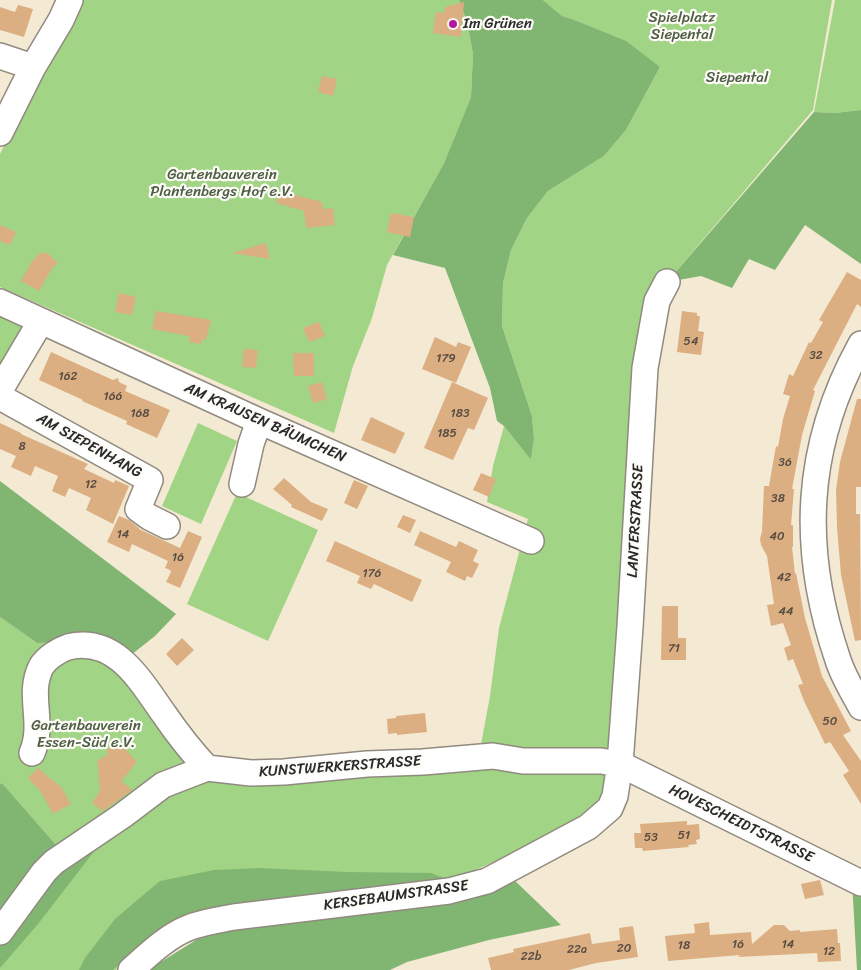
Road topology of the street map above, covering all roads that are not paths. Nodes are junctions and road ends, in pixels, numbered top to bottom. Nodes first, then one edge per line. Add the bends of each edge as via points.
1 (70, 0) edge
2 (0, 56) edge
3 (33, 67) junction
4 (0, 133) edge
5 (667, 282) dead end
6 (0, 302) edge
7 (41, 321) junction
8 (861, 344) edge
9 (0, 390) edge
10 (0, 397) edge
11 (260, 422) junction
12 (242, 484) dead end
13 (167, 526) dead end
14 (531, 541) dead end
15 (861, 708) edge
16 (32, 753) dead end
17 (620, 764) junction
18 (207, 768) junction
19 (861, 883) edge
20 (0, 932) edge
21 (131, 970) edge

1 - 3 street
2 - 3 street
3 - 4 street
5 - 17 street, LANTERSTRASSE via 657,301 645,368
6 - 7 street, AM KRAUSEN BÄUMCHEN
7 - 9 street
7 - 11 street, AM KRAUSEN BÄUMCHEN
8 - 15 street via 832,405 818,458 813,503 813,552 822,604 838,661
10 - 13 street, AM SIEPENHANG via 150,480 138,509
11 - 12 street via 251,444
11 - 14 street, AM KRAUSEN BÄUMCHEN
16 - 18 street via 37,743 35,701 42,665 62,649 89,645 104,649 130,668
17 - 18 street, KUNSTWERKERSTRASSE via 523,761 493,756 284,772 251,773
17 - 19 street, HOVESCHEIDTSTRASSE
17 - 21 street, KERSEBAUMSTRASSE via 615,796 610,808 600,818 487,880 449,891 203,923 170,938
18 - 20 street, KUNSTWERKERSTRASSE via 163,785 54,862

